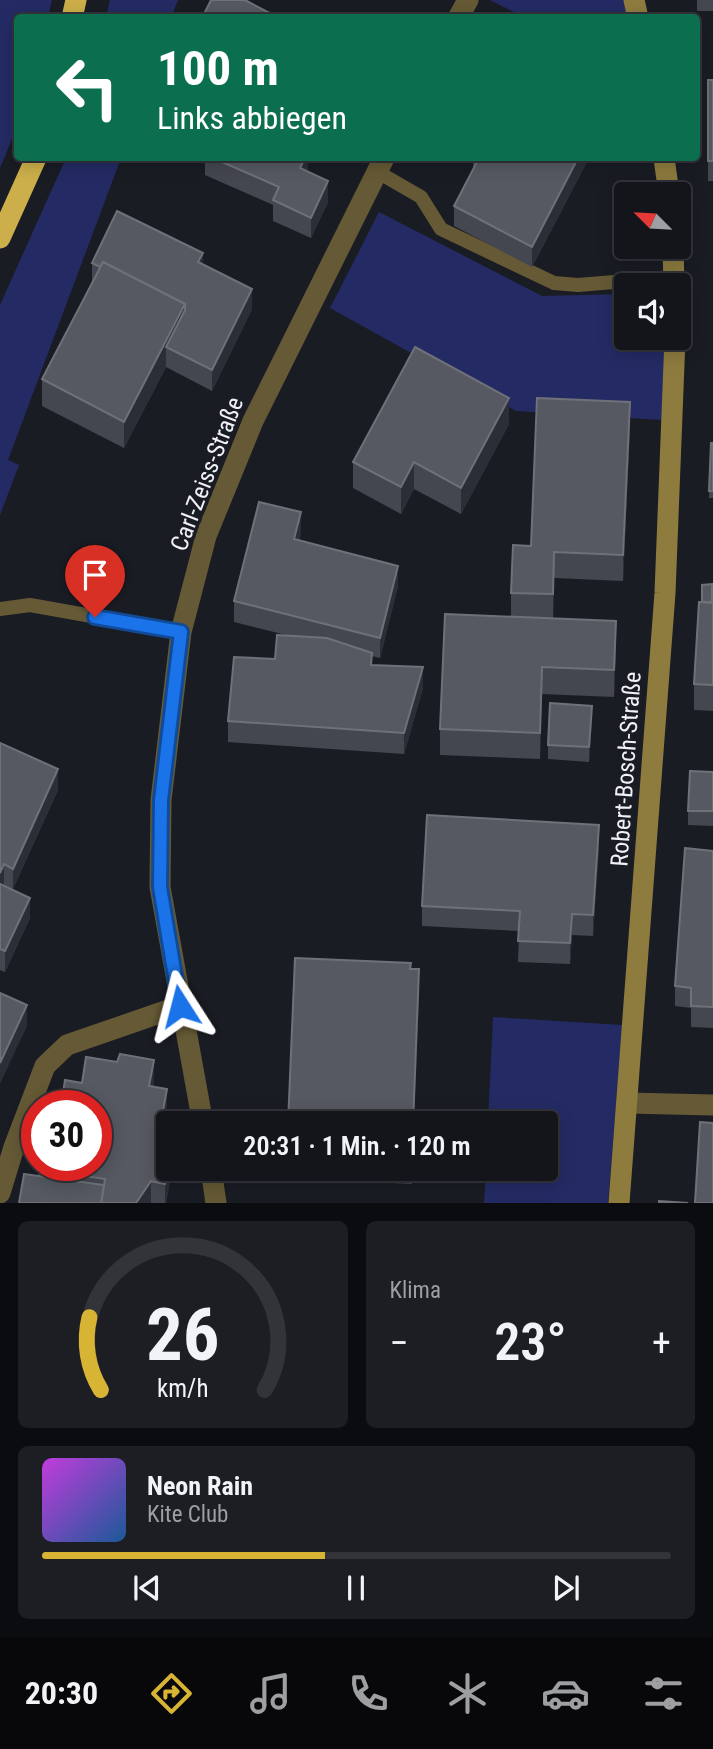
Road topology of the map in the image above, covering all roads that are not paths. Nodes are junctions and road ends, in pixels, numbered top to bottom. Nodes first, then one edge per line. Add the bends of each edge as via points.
1 (35, 161) edge
2 (664, 161) edge
3 (380, 164) edge
4 (667, 182) edge
5 (0, 238) edge
6 (614, 284) edge
7 (675, 350) edge
8 (0, 609) edge
9 (181, 632) junction
10 (180, 1006) junction
11 (627, 1103) junction
12 (713, 1105) edge
13 (201, 1111) edge
14 (7, 1145) edge
15 (213, 1181) edge
16 (0, 1193) edge
17 (216, 1203) edge
18 (619, 1203) edge

1 - 5 highway
2 - 4 street
3 - 6 lane via 421,197 441,229 554,283
3 - 9 street, Carl-Zeiss-Straße via 253,421 206,536
7 - 11 street, Robert-Bosch-Straße via 665,593
8 - 9 lane via 30,605
9 - 10 street, Carl-Zeiss-Straße via 161,800 160,887
10 - 13 street, Carl-Zeiss-Straße
10 - 14 street via 67,1045 45,1066
11 - 12 street
11 - 18 street, Robert-Bosch-Straße
14 - 16 street
15 - 17 street

